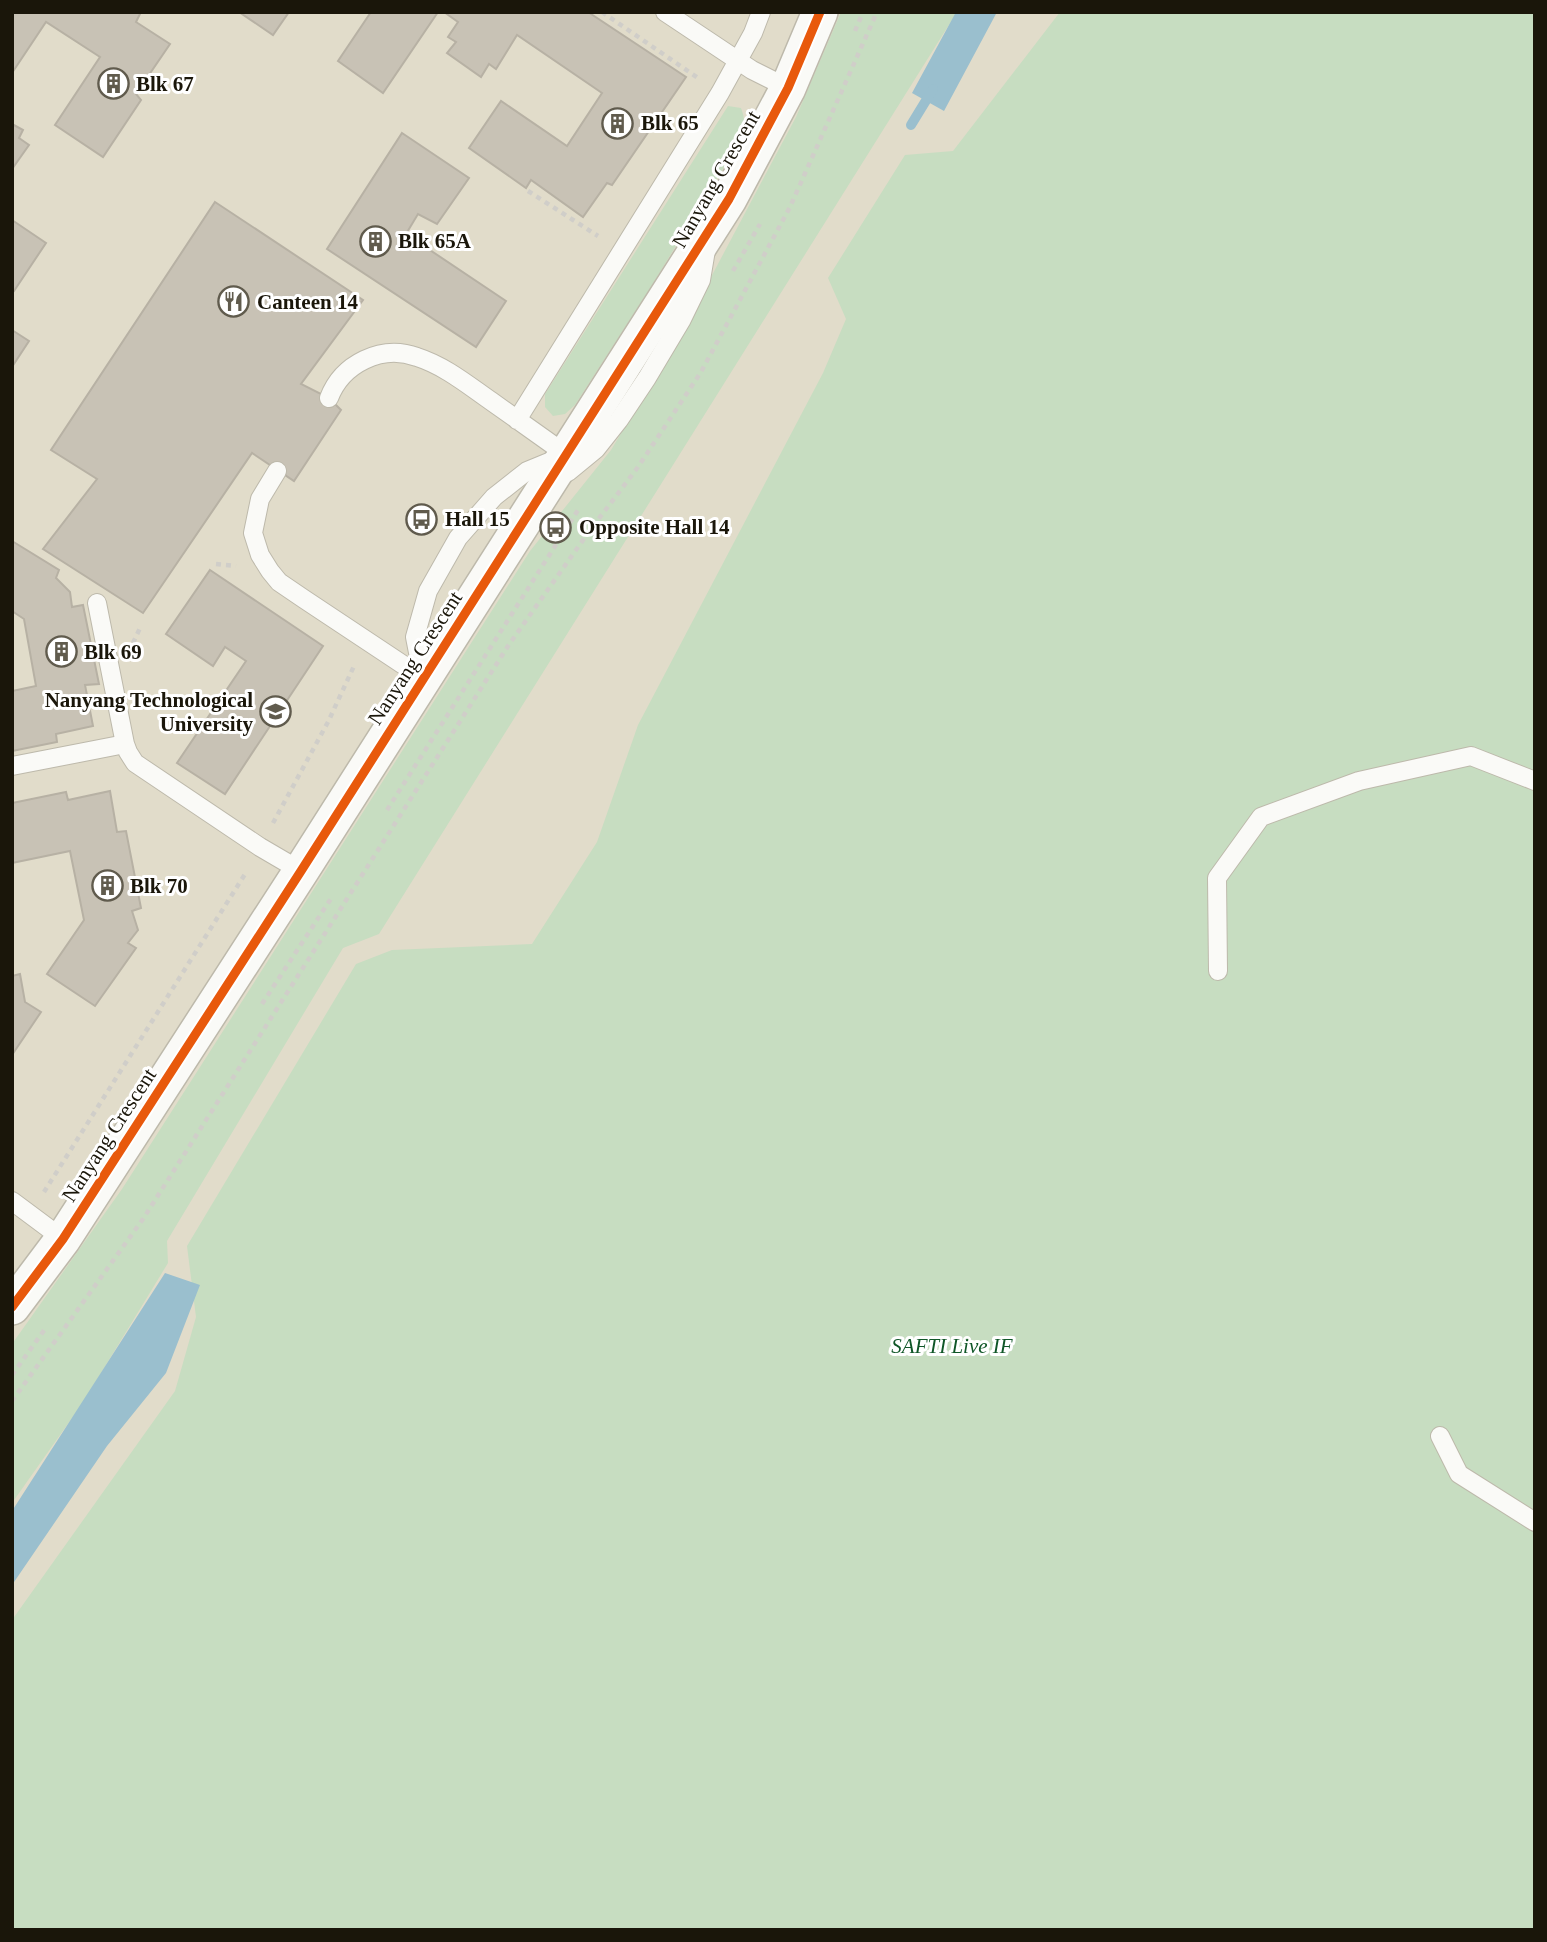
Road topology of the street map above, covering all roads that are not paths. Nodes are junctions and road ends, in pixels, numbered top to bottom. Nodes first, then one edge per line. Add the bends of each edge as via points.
1 (665, 12) edge
2 (761, 12) edge
3 (820, 12) edge
4 (737, 60) junction
5 (788, 88) junction
6 (709, 230) junction
7 (329, 398) dead end
8 (517, 420) junction
9 (567, 455) junction
10 (277, 471) dead end
11 (541, 494) junction
12 (97, 603) dead end
13 (423, 677) junction
14 (125, 744) junction
15 (12, 766) edge
16 (1535, 781) edge
17 (302, 871) junction
18 (1218, 971) dead end
19 (12, 1201) edge
20 (62, 1239) junction
21 (12, 1307) edge
22 (1440, 1436) dead end
23 (1535, 1522) edge

1 - 4 lane
2 - 4 lane
3 - 5 street, Nanyang Crescent
4 - 5 lane
4 - 8 lane
5 - 6 street, Nanyang Crescent
6 - 9 street, Nanyang Crescent
6 - 11 lane via 701,280 647,378 596,449
7 - 8 lane via 341,376 375,355 416,356 456,376
8 - 9 lane
9 - 11 street, Nanyang Crescent
9 - 13 lane via 527,471 494,497 458,538 428,591 415,637
10 - 13 lane via 260,499 253,533 260,555 279,582
11 - 13 street, Nanyang Crescent
12 - 14 lane
13 - 17 street, Nanyang Crescent
14 - 15 lane
14 - 17 lane via 135,763
16 - 18 lane via 1471,756 1359,780 1261,817 1217,878
17 - 20 street, Nanyang Crescent
19 - 20 lane
20 - 21 street, Nanyang Crescent
22 - 23 lane via 1459,1474

